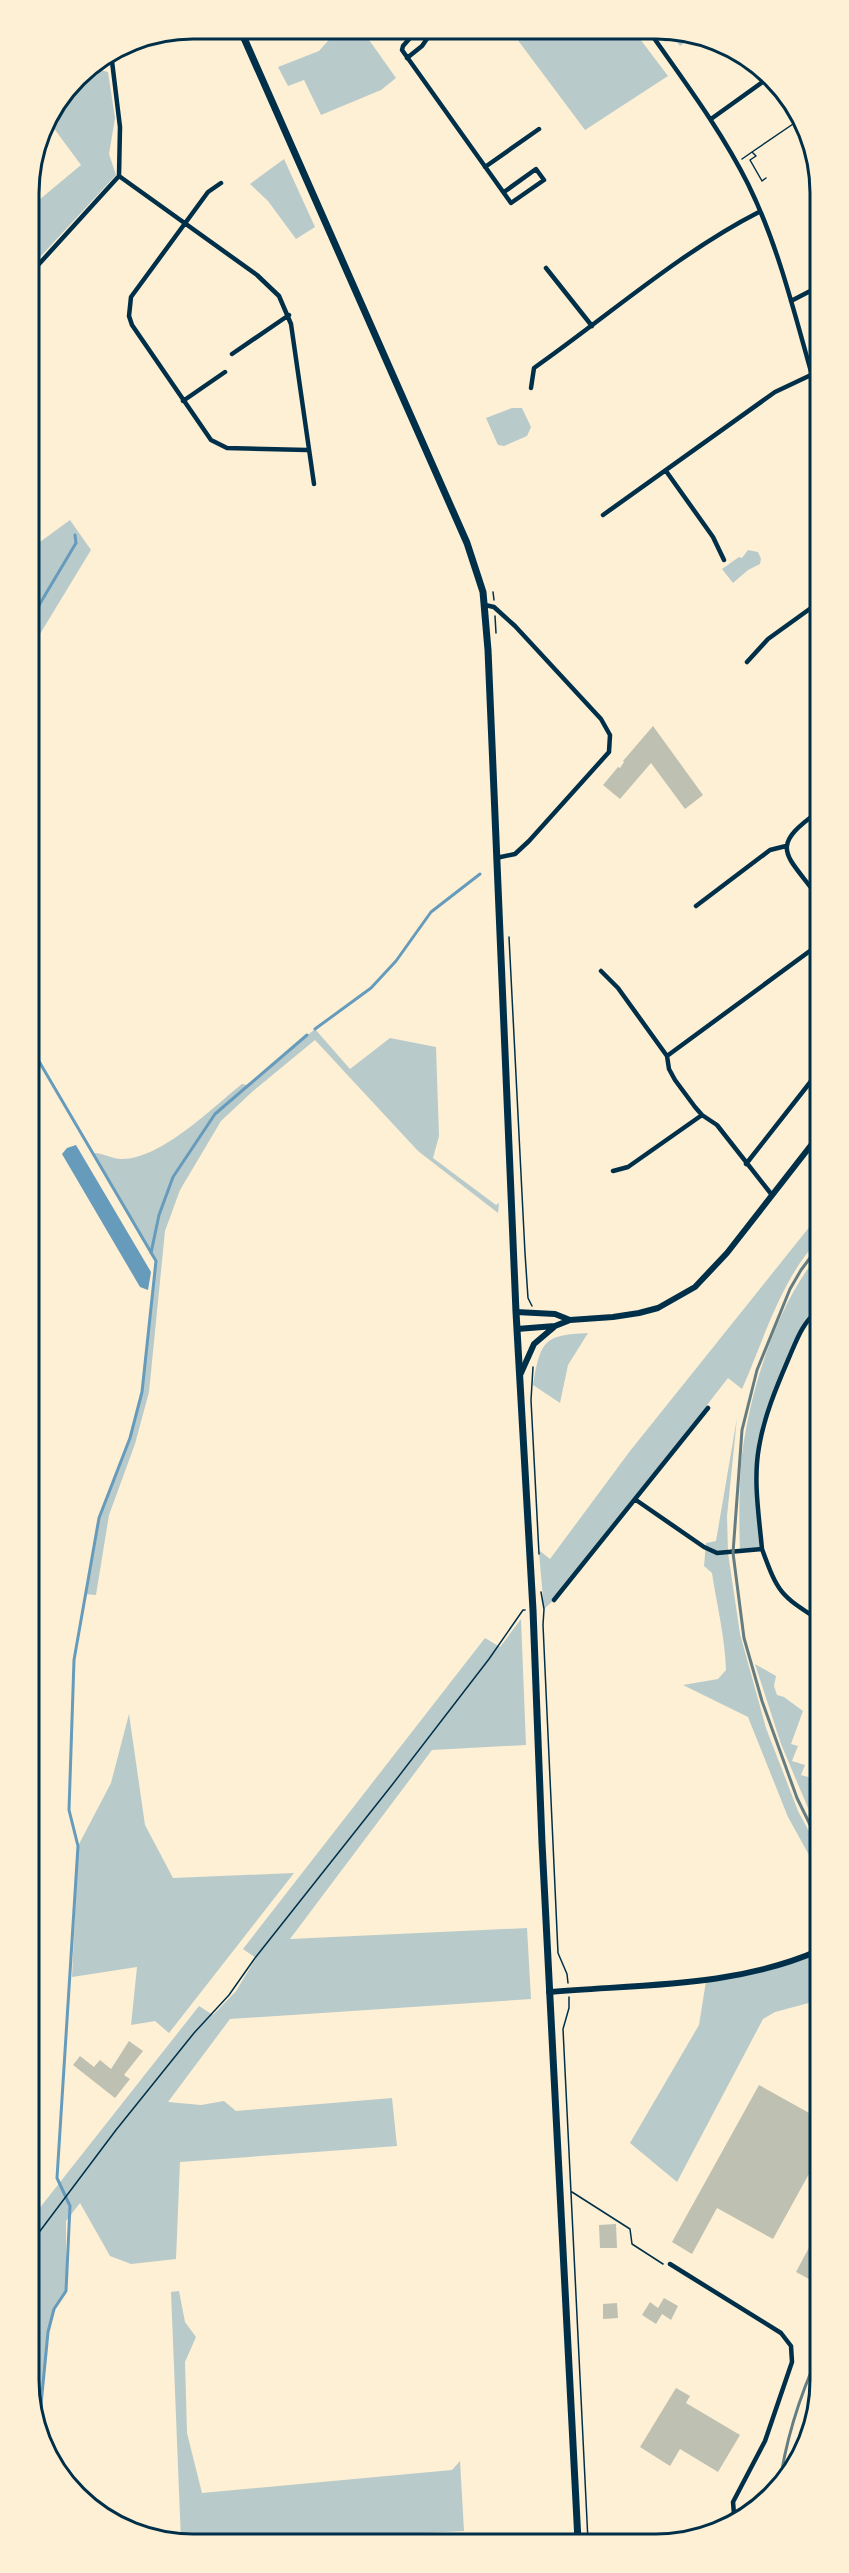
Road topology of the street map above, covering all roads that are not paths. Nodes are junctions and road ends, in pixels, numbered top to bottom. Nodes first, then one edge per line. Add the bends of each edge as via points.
1 (244, 39) edge
2 (410, 39) edge
3 (427, 39) edge
4 (654, 39) edge
5 (407, 58) junction
6 (112, 62) edge
7 (763, 82) edge
8 (711, 119) junction
9 (539, 129) dead end
10 (485, 167) junction
11 (119, 176) junction
12 (221, 183) dead end
13 (504, 192) junction
14 (759, 212) junction
15 (185, 225) junction
16 (39, 264) edge
17 (546, 268) dead end
18 (810, 291) edge
19 (791, 301) junction
20 (289, 315) junction
21 (592, 326) junction
22 (232, 354) dead end
23 (810, 371) edge
24 (225, 372) dead end
25 (810, 375) edge
26 (531, 388) dead end
27 (183, 400) junction
28 (307, 450) junction
29 (666, 471) junction
30 (314, 484) dead end
31 (603, 515) dead end
32 (724, 560) dead end
33 (485, 605) junction
34 (810, 609) edge
35 (747, 662) dead end
36 (810, 818) edge
37 (786, 846) junction
38 (496, 858) junction
39 (810, 886) edge
40 (696, 906) dead end
41 (810, 951) edge
42 (601, 971) dead end
43 (667, 1056) junction
44 (810, 1083) edge
45 (702, 1115) junction
46 (810, 1146) edge
47 (747, 1164) junction
48 (613, 1171) dead end
49 (772, 1195) junction
50 (516, 1312) junction
51 (810, 1316) edge
52 (570, 1320) junction
53 (555, 1326) junction
54 (517, 1329) junction
55 (520, 1375) junction
56 (708, 1408) dead end
57 (636, 1500) junction
58 (762, 1549) junction
59 (554, 1600) dead end
60 (810, 1614) edge
61 (810, 1954) edge
62 (549, 1992) junction
63 (670, 2264) road end
64 (734, 2512) edge
65 (578, 2534) edge

1 - 33 main road via 467,543
2 - 5 street via 402,48
3 - 5 street
4 - 8 street
5 - 10 street
6 - 11 street via 120,127
7 - 8 street
8 - 14 street
9 - 10 street
10 - 13 street
11 - 15 street
11 - 16 street
12 - 15 street via 208,192
13 - 13 street via 536,169 544,180 511,203
14 - 19 street
14 - 21 street via 718,236
15 - 20 street via 270,286
15 - 27 street via 131,297 129,306 132,325
17 - 21 street
18 - 19 street
19 - 23 street
20 - 22 street
20 - 28 street
21 - 26 street via 534,368
24 - 27 street
25 - 29 street via 775,392
27 - 28 street via 204,432 219,446
28 - 30 street
29 - 31 street
29 - 32 street via 713,537
33 - 38 main road
33 - 38 street via 494,607 515,626 601,719 610,735 609,752 529,841 515,854
34 - 35 street via 768,639
36 - 37 street via 794,830
37 - 39 street
37 - 40 street via 770,850
38 - 50 main road
41 - 43 street
42 - 43 street via 618,988
43 - 45 street via 675,1080
44 - 47 street
45 - 47 street via 717,1125
45 - 48 street via 628,1167
46 - 49 street
47 - 49 street
49 - 52 street via 710,1273 676,1299 639,1313
50 - 52 street via 555,1314
50 - 54 main road
51 - 58 street via 773,1395 759,1448 757,1497
52 - 53 street
53 - 54 street
53 - 55 street via 534,1344
54 - 55 main road
55 - 62 main road
56 - 57 street
57 - 58 street via 717,1553
57 - 59 street
58 - 60 street via 776,1586
61 - 62 street via 763,1970 706,1981
62 - 65 main road
63 - 64 street via 781,2333 791,2346 792,2362 765,2441 733,2502

